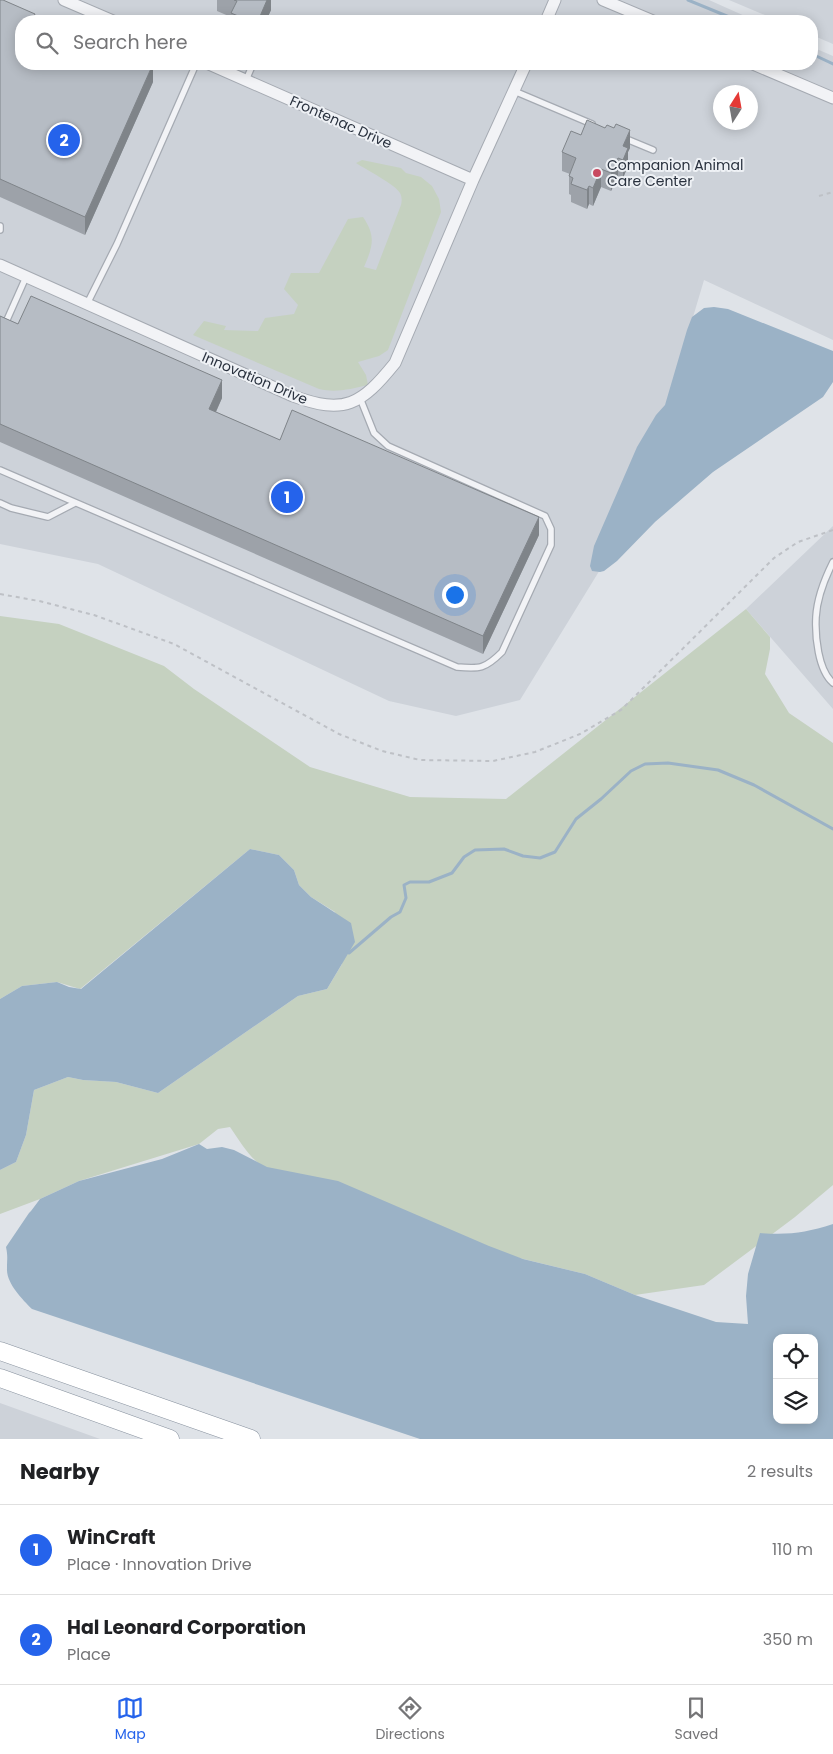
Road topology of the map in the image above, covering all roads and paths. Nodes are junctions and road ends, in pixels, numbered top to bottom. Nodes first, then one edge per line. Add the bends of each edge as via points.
1 (64, 0) edge
2 (555, 0) edge
3 (603, 0) edge
4 (98, 15) edge
5 (549, 15) edge
6 (639, 15) edge
7 (193, 70) edge
8 (223, 70) edge
9 (250, 70) edge
10 (523, 70) edge
11 (767, 70) edge
12 (246, 80) junction
13 (514, 90) junction
14 (833, 98) edge
15 (601, 128) edge
16 (618, 135) edge
17 (653, 150) dead end
18 (473, 180) junction
19 (833, 192) edge
20 (820, 196) dead end
21 (0, 226) edge
22 (0, 230) edge
23 (0, 266) edge
24 (26, 277) junction
25 (87, 304) junction
26 (6, 322) edge
27 (360, 398) junction
28 (0, 470) edge
29 (0, 503) edge
30 (74, 503) junction
31 (833, 530) edge
32 (833, 562) edge
33 (0, 594) edge
34 (833, 683) edge
35 (0, 1351) edge
36 (0, 1378) edge
37 (170, 1439) edge
38 (251, 1439) edge

1 - 4 street
2 - 5 street
3 - 6 street
7 - 25 lane via 121,236
8 - 12 street, Frontenac Drive
9 - 12 lane
10 - 13 street, Innovation Drive
11 - 14 street
12 - 18 street, Frontenac Drive
13 - 15 lane
13 - 18 street, Innovation Drive
16 - 17 lane
18 - 27 street, Innovation Drive via 395,363 378,384
19 - 20 path
21 - 22 lane
23 - 24 street, Innovation Drive
24 - 25 street, Innovation Drive
24 - 26 lane
25 - 27 street, Innovation Drive via 316,404 338,406
27 - 30 lane via 374,433 388,446 545,516 551,529 551,545 502,652 490,664 475,669 456,667
28 - 30 lane
29 - 30 lane via 48,517
31 - 33 path via 798,542 774,558 621,710 580,734 535,752 493,761 420,760 382,751 339,734 174,644 94,615
32 - 34 lane via 825,578 816,617 819,658
35 - 38 highway
36 - 37 highway

